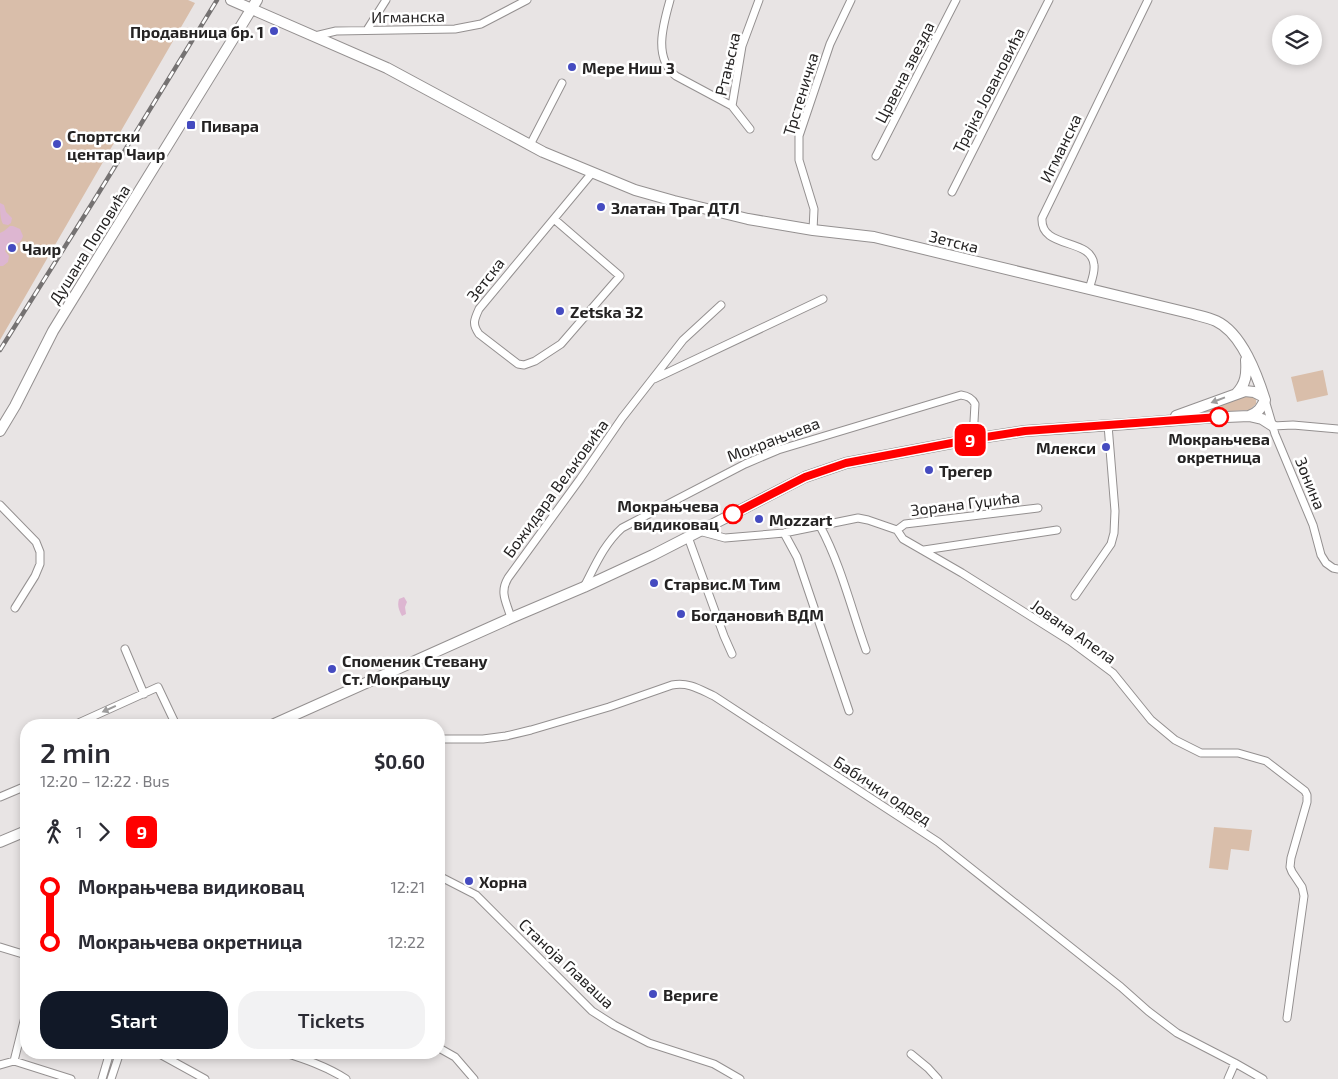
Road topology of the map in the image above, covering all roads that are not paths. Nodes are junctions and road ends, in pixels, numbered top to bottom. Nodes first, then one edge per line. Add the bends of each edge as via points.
1 (231, 0) edge
2 (257, 0) edge
3 (386, 0) edge
4 (527, 0) edge
5 (670, 0) edge
6 (759, 0) edge
7 (852, 0) edge
8 (956, 0) edge
9 (1049, 0) edge
10 (1148, 0) edge
11 (518, 2) edge
12 (252, 10) junction
13 (367, 30) junction
14 (315, 36) junction
15 (562, 83) dead end
16 (732, 106) junction
17 (750, 129) dead end
18 (530, 145) junction
19 (876, 156) dead end
20 (592, 173) junction
21 (952, 192) dead end
22 (554, 220) junction
23 (813, 230) junction
24 (1089, 289) junction
25 (823, 299) dead end
26 (721, 305) dead end
27 (1246, 354) junction
28 (652, 380) junction
29 (1236, 394) junction
30 (1264, 399) junction
31 (1249, 416) junction
32 (1166, 420) junction
33 (1108, 425) junction
34 (1273, 426) junction
35 (1338, 429) edge
36 (0, 431) edge
37 (973, 439) junction
38 (0, 505) edge
39 (1038, 508) dead end
40 (820, 526) junction
41 (897, 530) junction
42 (1057, 530) dead end
43 (699, 531) junction
44 (784, 534) junction
45 (688, 537) junction
46 (924, 550) junction
47 (1338, 569) edge
48 (584, 587) junction
49 (1075, 596) dead end
50 (15, 608) dead end
51 (511, 618) junction
52 (125, 649) dead end
53 (866, 650) dead end
54 (732, 654) dead end
55 (144, 694) junction
56 (849, 711) dead end
57 (88, 719) edge
58 (173, 719) edge
59 (285, 719) edge
60 (445, 739) edge
61 (20, 789) edge
62 (0, 797) edge
63 (20, 833) edge
64 (0, 842) edge
65 (445, 879) edge
66 (0, 947) edge
67 (20, 954) edge
68 (1288, 1018) dead end
69 (20, 1036) edge
70 (445, 1051) edge
71 (911, 1054) dead end
72 (108, 1059) edge
73 (118, 1059) edge
74 (169, 1059) edge
75 (302, 1059) edge
76 (14, 1060) junction
77 (1235, 1063) junction
78 (0, 1066) edge
79 (71, 1079) edge
80 (102, 1079) edge
81 (111, 1079) edge
82 (205, 1079) edge
83 (346, 1079) edge
84 (474, 1079) edge
85 (740, 1079) edge
86 (938, 1079) edge
87 (1228, 1079) edge
88 (1264, 1079) edge

1 - 12 street, Зетска
2 - 12 street, Душана Поповића
3 - 13 street
4 - 11 street, Игманска
5 - 16 street via 662,28 662,52 666,66 676,76
6 - 16 street, Ртањска via 742,46
7 - 23 street, Трстеничка via 830,44 799,136 799,160 814,209
8 - 19 street, Црвена звезда
9 - 21 street, Трајка Јовановића
10 - 24 street, Игманска via 1042,218 1044,230 1049,235 1083,249 1091,257 1094,267
11 - 13 street, Игманска via 481,24 455,29
12 - 14 street, Зетска
12 - 36 street, Душана Поповића via 53,331
13 - 14 street, Игманска via 336,31
14 - 18 street, Зетска via 387,68
15 - 18 street
16 - 17 street, Ртањска
18 - 20 street, Зетска
20 - 22 street, Зетска
20 - 23 street, Зетска via 674,202
22 - 22 street, Зетска via 475,319 479,334 518,364 535,360 561,344 620,276
23 - 24 street, Зетска via 874,237
24 - 27 street, Зетска via 1216,321 1231,333
25 - 28 street, Божидара Вељковића
26 - 28 street, Божидара Вељковића via 683,340
27 - 29 street via 1246,379
27 - 30 street, Зетска
28 - 51 street, Божидара Вељковића via 504,584 503,594
29 - 30 street via 1250,391
29 -> 32 street
30 - 31 street via 1261,408
30 - 34 street, Зонина
31 - 32 street
31 - 34 street
32 - 33 street
33 - 37 street via 1025,431
33 - 49 street via 1114,533 1111,544
34 - 35 street
34 - 47 street, Зонина via 1313,525 1321,555 1326,563
37 - 43 street via 846,463 805,477
37 - 48 street, Мокрањчева via 975,404 973,399 962,395 778,450 622,528 606,545
38 - 50 street via 36,542 40,552 35,576
39 - 41 street, Зорана Гуџића via 905,524
40 - 41 street, Јована Апела via 858,518
40 - 44 street, Јована Апела
40 - 53 street via 842,575
41 - 46 street, Јована Апела via 903,539
42 - 46 street
43 - 44 street, Јована Апела via 724,538
43 - 45 street
44 - 56 street via 797,557
45 - 48 street
45 - 54 street
46 - 68 street, Јована Апела via 1070,641 1113,673 1151,720 1175,740 1201,753 1238,753 1266,761 1305,791 1307,802 1290,858 1292,872 1304,896
48 - 51 street
51 - 59 street
52 - 55 street
55 -> 57 street
55 - 58 street via 158,687
60 - 77 street, Бабички одред via 506,736 609,707 672,684 692,685 714,696 938,842 1177,1033
61 - 62 street
63 - 64 street
65 - 85 street, Станоја Главаша via 476,895 592,1010 614,1025 649,1043 714,1064
66 - 67 street
69 - 76 street
70 - 84 street via 455,1057
71 - 86 street
72 - 80 street
73 - 81 street
74 - 82 street
75 - 83 street
76 - 78 street
76 - 79 street
77 - 87 street
77 - 88 street, Бабички одред

